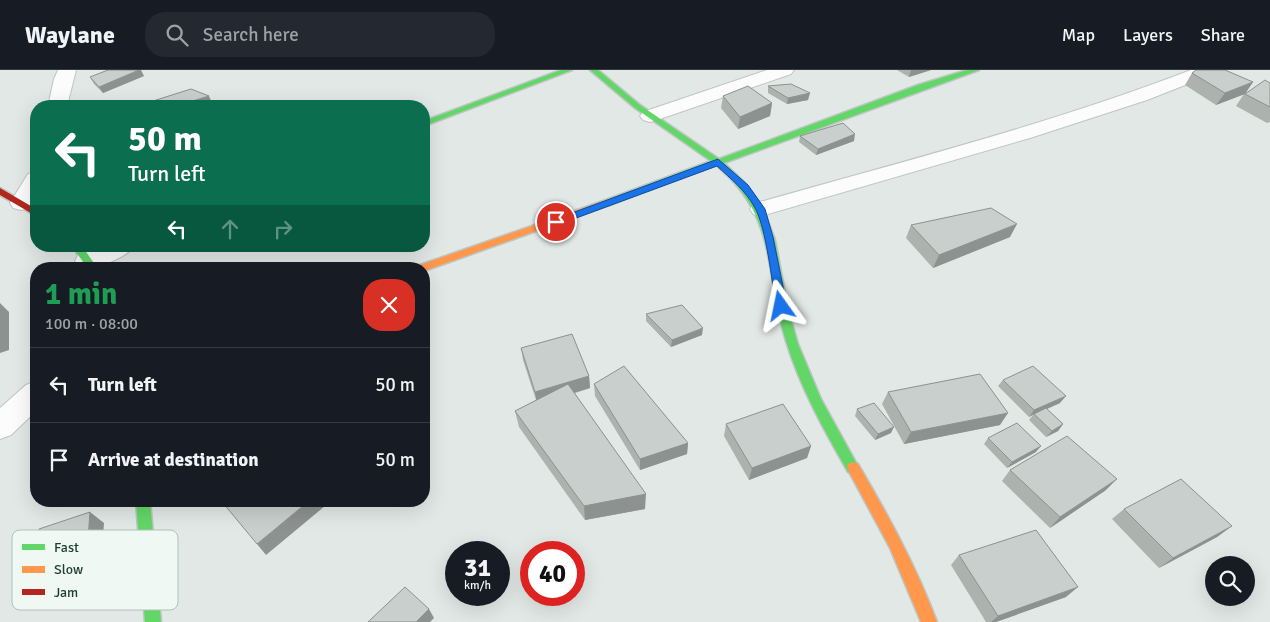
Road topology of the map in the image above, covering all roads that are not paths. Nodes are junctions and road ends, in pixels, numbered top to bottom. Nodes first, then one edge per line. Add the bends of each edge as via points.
1 (68, 70) edge
2 (568, 70) edge
3 (594, 70) edge
4 (785, 70) edge
5 (975, 70) edge
6 (1207, 70) edge
7 (58, 100) edge
8 (650, 116) junction
9 (430, 122) edge
10 (718, 162) junction
11 (0, 191) edge
12 (29, 208) edge
13 (761, 209) junction
14 (105, 252) edge
15 (86, 259) edge
16 (430, 265) edge
17 (30, 398) edge
18 (0, 426) edge
19 (143, 507) edge
20 (145, 530) edge
21 (929, 622) edge

1 - 7 street
2 - 9 street
3 - 8 street
4 - 8 street
5 - 10 street via 920,87
6 - 13 street via 1140,96 1023,134
8 - 10 street
10 - 13 street
10 - 16 street
11 - 12 street
13 - 21 street via 781,306 801,367 831,434 902,557
14 - 15 street
17 - 18 street
19 - 20 street

